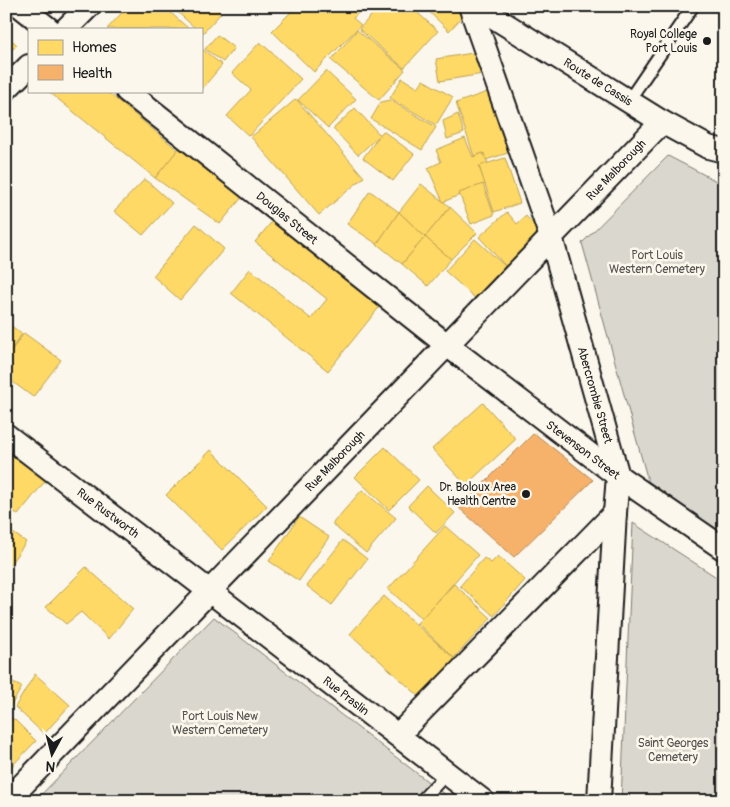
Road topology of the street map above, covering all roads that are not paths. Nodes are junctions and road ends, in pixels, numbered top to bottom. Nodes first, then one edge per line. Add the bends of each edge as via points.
1 (20, 6) edge
2 (89, 6) edge
3 (470, 6) edge
4 (476, 6) edge
5 (693, 6) edge
6 (48, 28) edge
7 (67, 28) edge
8 (28, 67) edge
9 (6, 89) edge
10 (129, 92) edge
11 (628, 100) junction
12 (662, 122) junction
13 (724, 151) edge
14 (551, 237) junction
15 (446, 345) junction
16 (6, 435) edge
17 (618, 476) junction
18 (614, 514) junction
19 (724, 549) edge
20 (210, 591) junction
21 (398, 735) junction
22 (447, 773) junction
23 (7, 801) edge
24 (421, 801) edge
25 (483, 801) edge
26 (599, 801) edge

1 - 6 street
2 - 7 street
3 - 14 street, Abercrombie Street
4 - 11 street, Route de Cassis
5 - 11 lane
8 - 9 street
10 - 15 street, Douglas Street
11 - 12 street, Route de Cassis
12 - 13 street, Route de Cassis via 708,147
12 - 14 street, Rue Malborough
14 - 15 street, Rue Malborough
14 - 17 street, Abercrombie Street
15 - 17 street, Stevenson Street
15 - 20 street, Rue Malborough
16 - 20 street, Rue Rustworth
17 - 18 street, Abercrombie Street
17 - 19 street, Stevenson Street
18 - 21 street
18 - 26 street, Abercrombie Street
20 - 21 street, Rue Praslin
20 - 23 street, Rue Malborough
21 - 22 street, Rue Praslin
22 - 24 lane
22 - 25 street, Rue Praslin

